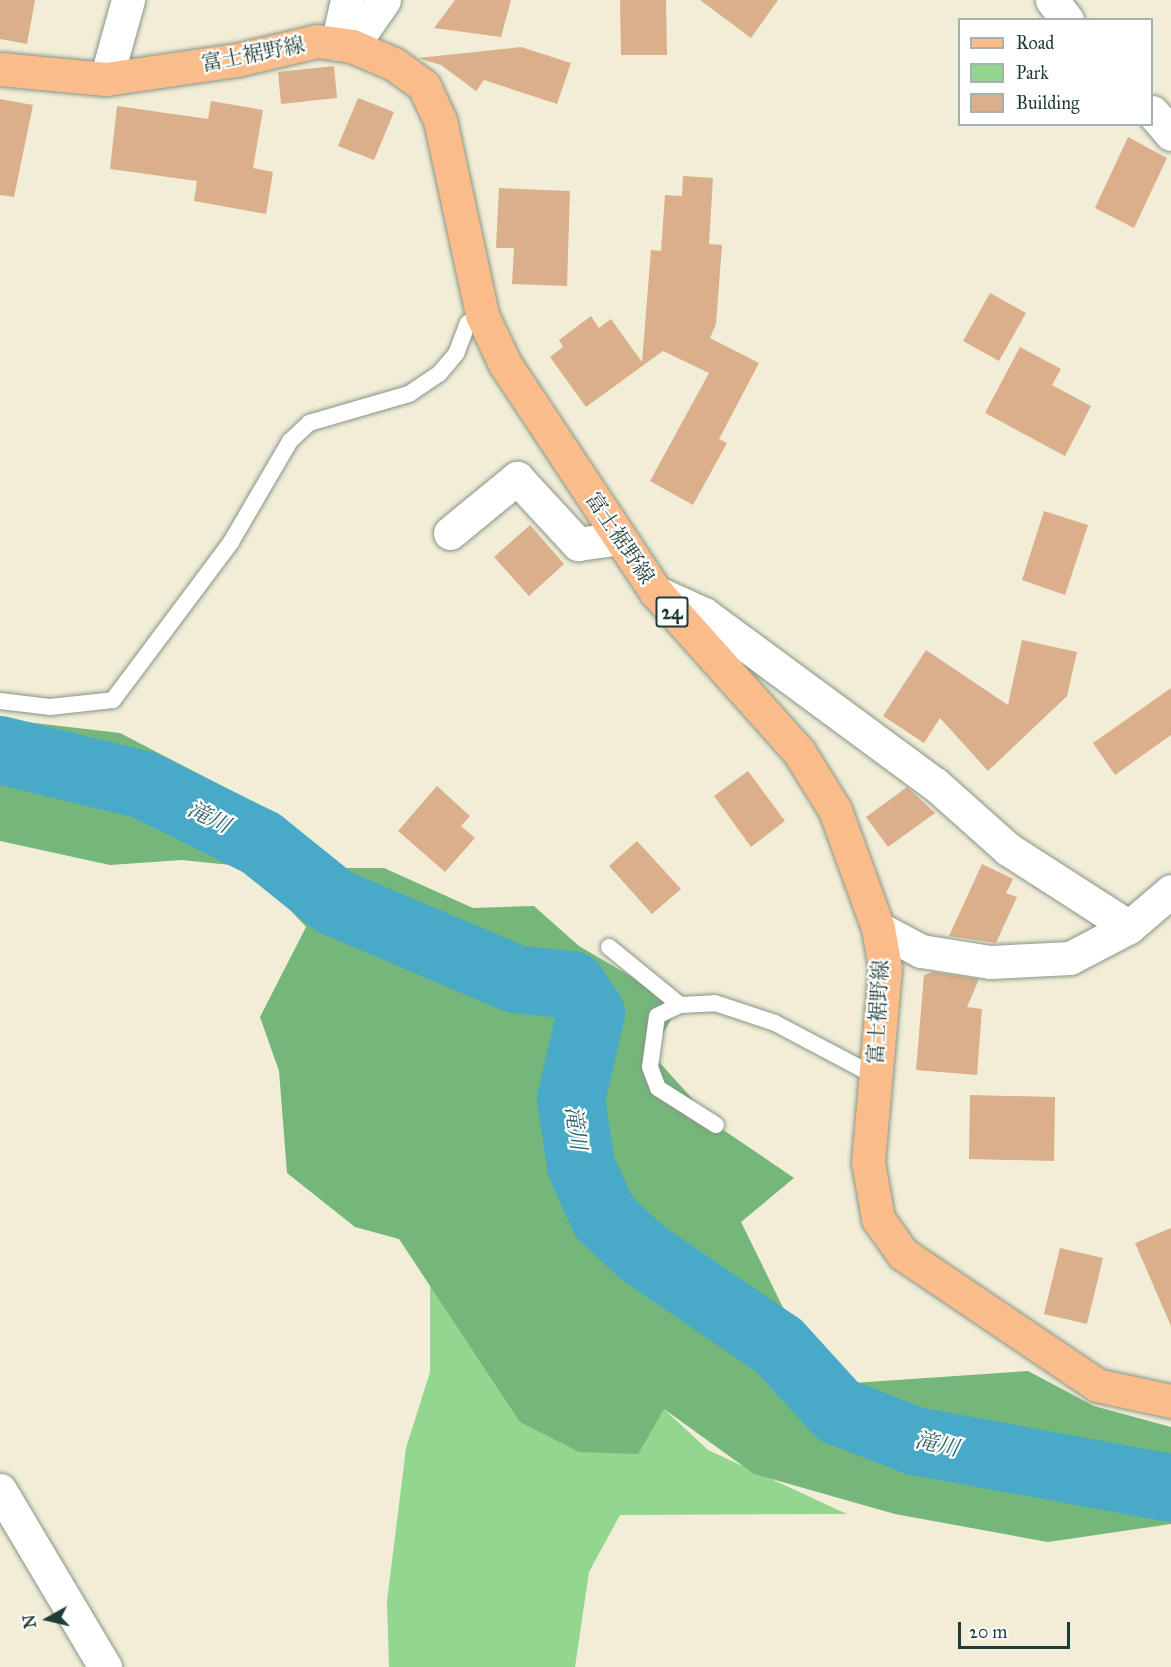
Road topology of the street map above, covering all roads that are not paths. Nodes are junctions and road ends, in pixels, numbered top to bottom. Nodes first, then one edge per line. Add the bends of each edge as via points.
1 (128, 0) edge
2 (346, 0) edge
3 (384, 0) edge
4 (1052, 0) edge
5 (1066, 18) edge
6 (344, 45) junction
7 (0, 69) edge
8 (106, 79) junction
9 (1153, 113) edge
10 (1171, 134) edge
11 (482, 315) junction
12 (450, 533) dead end
13 (620, 538) junction
14 (656, 592) junction
15 (0, 700) edge
16 (1171, 891) edge
17 (1129, 927) junction
18 (878, 928) junction
19 (609, 947) dead end
20 (680, 1005) junction
21 (875, 1076) junction
22 (716, 1125) dead end
23 (1171, 1401) edge
24 (0, 1490) edge
25 (105, 1667) edge

1 - 8 street
2 - 6 street
3 - 6 street
4 - 5 street
6 - 8 main road, 富士裾野線 / 24 via 317,41 237,60
6 - 11 main road, 富士裾野線 / 24 via 394,63 424,86 440,120
7 - 8 main road, 富士裾野線 / 24
9 - 10 street
11 - 13 main road, 富士裾野線 / 24 via 505,364
11 - 15 lane via 468,323 444,368 419,388 309,423 290,441 231,542 113,700 50,707
12 - 13 street via 517,478 578,544
13 - 14 main road, 富士裾野線 / 24
14 - 17 street via 704,614 935,784 1008,849
14 - 18 main road, 富士裾野線 / 24 via 799,752 835,810
16 - 17 street
17 - 18 street via 1070,958 990,962 921,951
18 - 21 main road, 富士裾野線 / 24 via 885,968
19 - 20 lane
20 - 21 lane via 716,1003 775,1023
20 - 22 lane via 657,1016 650,1067 658,1088
21 - 23 main road, 富士裾野線 / 24 via 868,1162 878,1220 903,1254 1097,1385
24 - 25 street

